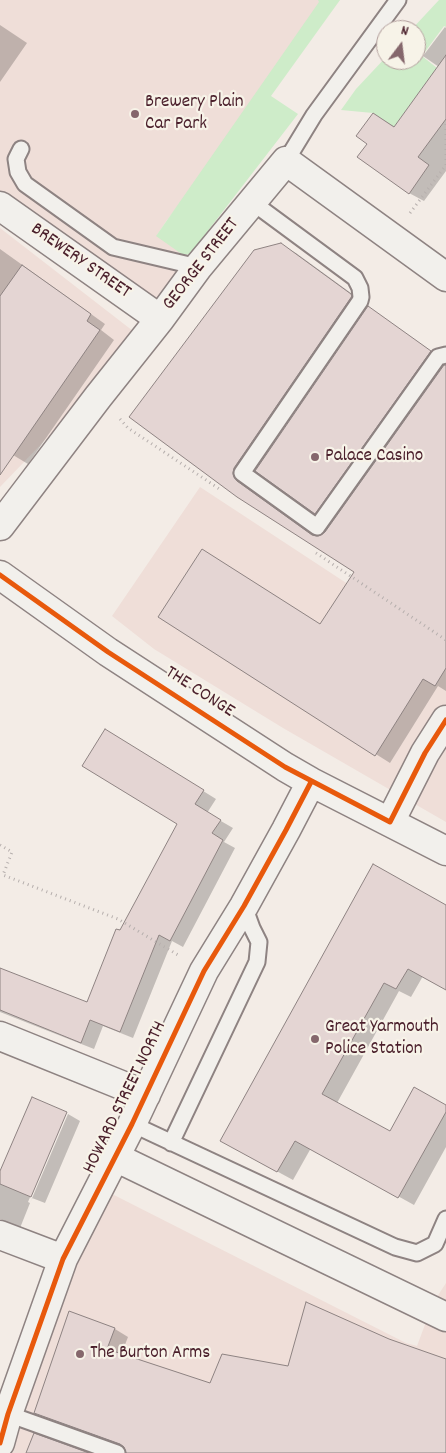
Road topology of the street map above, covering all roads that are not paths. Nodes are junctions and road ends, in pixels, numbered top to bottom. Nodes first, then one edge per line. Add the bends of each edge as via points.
1 (398, 0) edge
2 (22, 149) dead end
3 (286, 161) junction
4 (252, 202) junction
5 (0, 206) edge
6 (198, 267) junction
7 (446, 277) edge
8 (160, 319) junction
9 (442, 356) edge
10 (0, 526) edge
11 (0, 575) edge
12 (446, 720) edge
13 (311, 782) junction
14 (390, 822) junction
15 (446, 851) edge
16 (244, 906) junction
17 (0, 1036) edge
18 (146, 1095) junction
19 (132, 1124) junction
20 (171, 1143) junction
21 (115, 1157) junction
22 (446, 1218) edge
23 (0, 1235) edge
24 (63, 1259) junction
25 (446, 1317) edge
26 (8, 1414) junction
27 (0, 1443) edge
28 (117, 1453) edge

1 - 3 lane via 314,115
2 - 6 lane via 16,159 24,184 113,247
3 - 4 street, GEORGE STREET
3 - 7 street
4 - 6 street, GEORGE STREET
4 - 9 lane via 355,278 361,296 242,473 317,527
5 - 8 street, BREWERY STREET
6 - 8 street, GEORGE STREET
8 - 10 street, GEORGE STREET
11 - 13 street, THE CONGE via 108,652
12 - 14 street via 424,753
13 - 14 street, THE CONGE
13 - 16 street, HOWARD STREET NORTH
14 - 15 street, THE CONGE
16 - 18 street, HOWARD STREET NORTH via 204,971
16 - 20 lane via 259,942 257,962
17 - 18 street
18 - 19 street, HOWARD STREET NORTH
19 - 20 lane
19 - 21 street, HOWARD STREET NORTH
20 - 22 lane via 395,1247 418,1254 435,1244
21 - 24 street, HOWARD STREET NORTH
21 - 25 street, HOWARD STREET NORTH
23 - 24 street
24 - 26 street, HOWARD STREET NORTH
26 - 27 street, HOWARD STREET NORTH
26 - 28 lane

